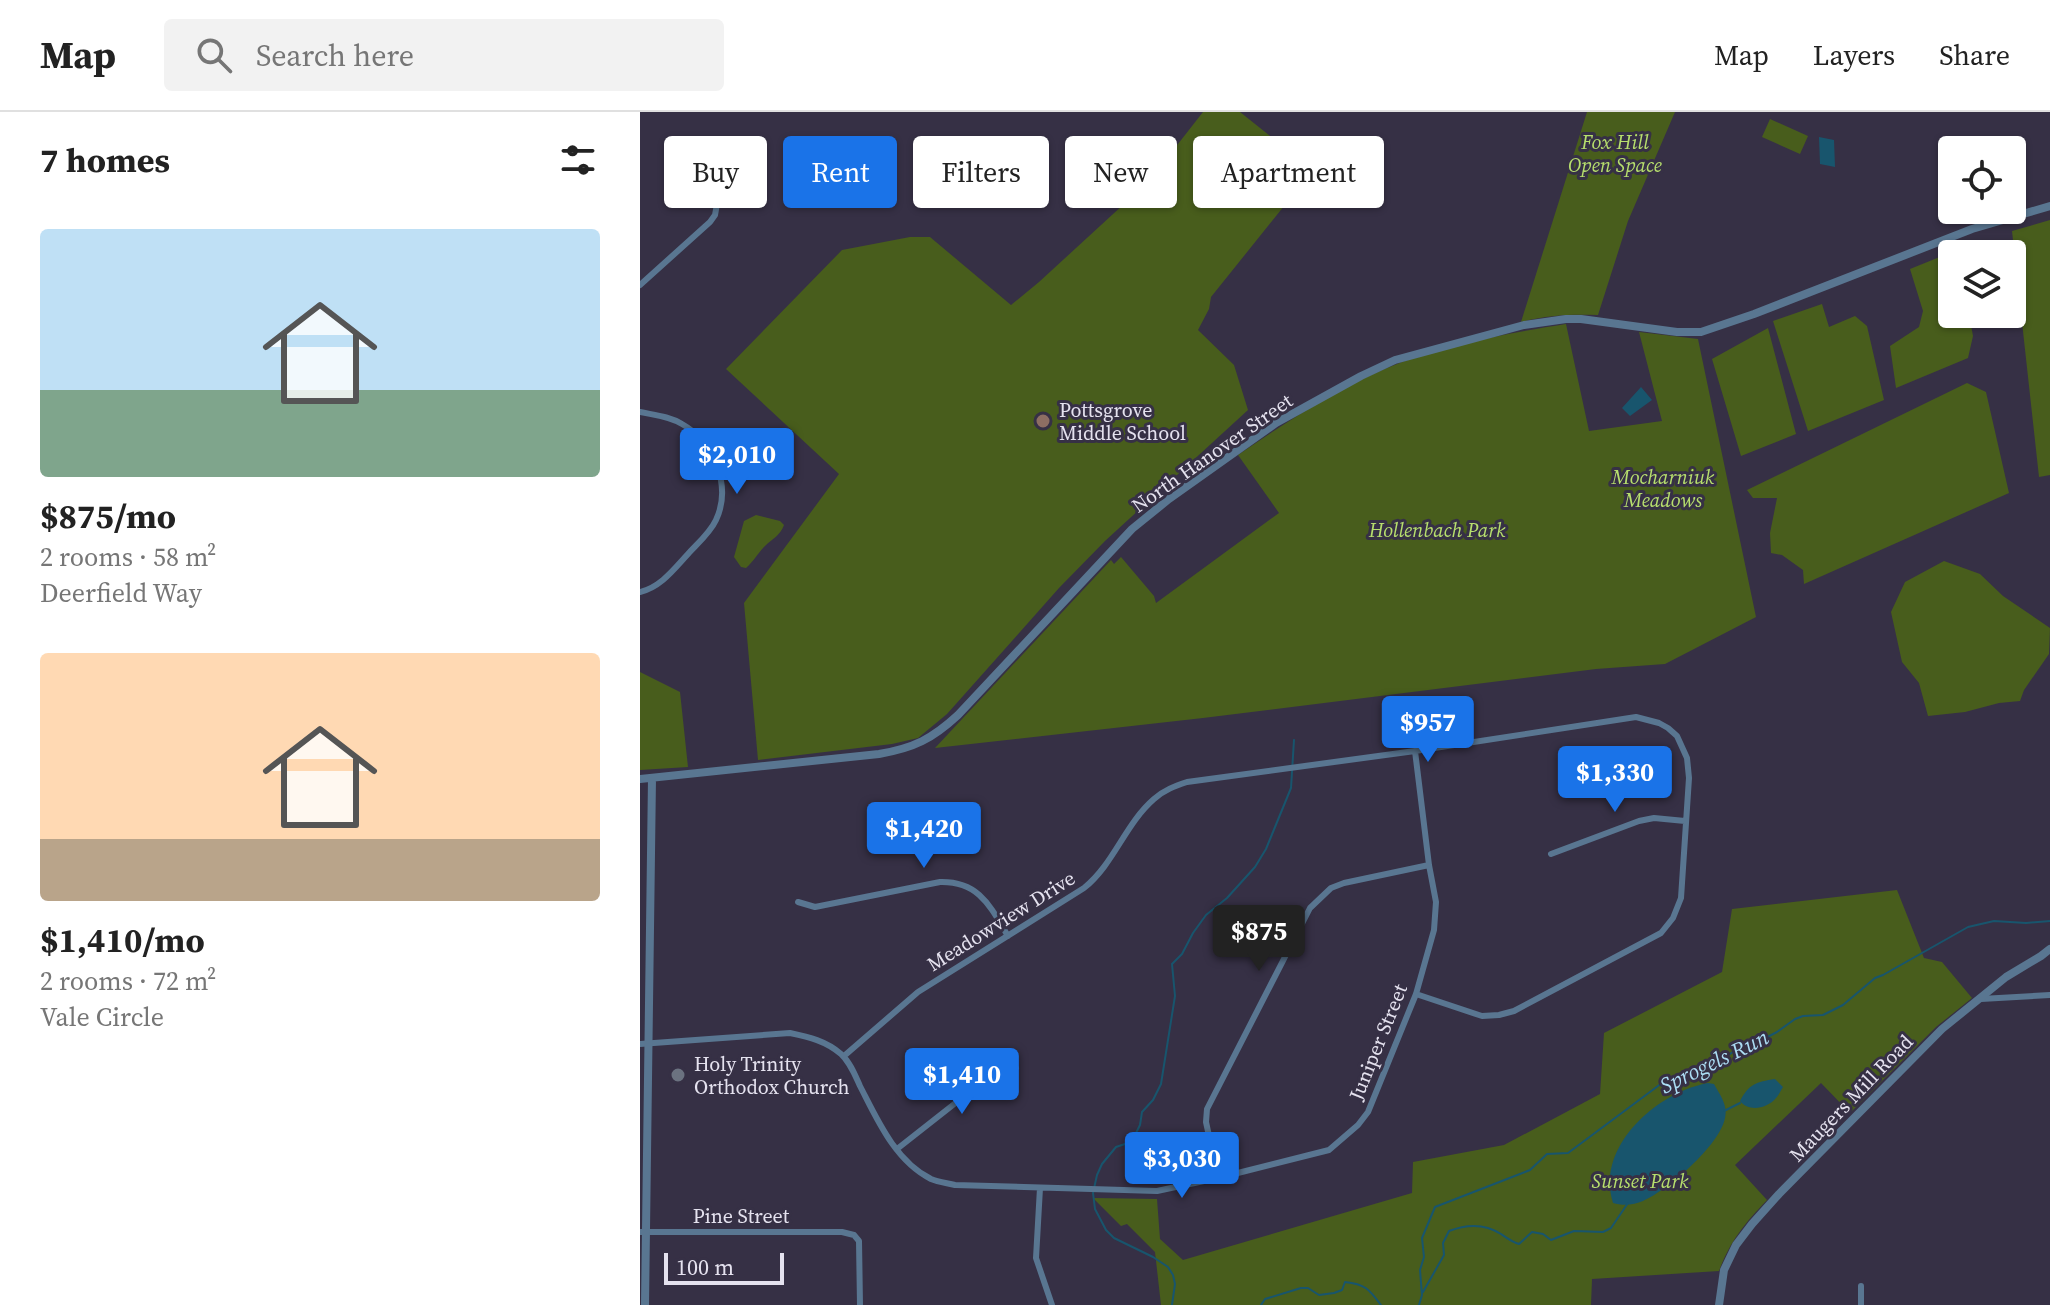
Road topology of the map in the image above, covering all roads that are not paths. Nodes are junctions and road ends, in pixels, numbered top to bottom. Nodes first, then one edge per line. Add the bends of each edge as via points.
1 (2050, 206) edge
2 (716, 208) edge
3 (640, 285) edge
4 (640, 412) edge
5 (640, 592) edge
6 (1415, 751) junction
7 (652, 778) junction
8 (640, 779) edge
9 (1685, 821) junction
10 (1551, 854) dead end
11 (1429, 865) junction
12 (798, 902) dead end
13 (650, 912) junction
14 (640, 913) edge
15 (1008, 936) junction
16 (2050, 949) edge
17 (1416, 994) junction
18 (2050, 995) edge
19 (1981, 999) junction
20 (644, 1044) edge
21 (844, 1056) junction
22 (1016, 1068) dead end
23 (897, 1149) junction
24 (1218, 1178) junction
25 (1040, 1188) junction
26 (643, 1232) edge
27 (1861, 1286) dead end
28 (645, 1305) edge
29 (860, 1305) edge
30 (1052, 1305) edge
31 (1719, 1305) edge
32 (1861, 1305) edge

1 - 7 street, North Hanover Street via 1937,241 1701,332 1566,319 1524,325 1380,366 1276,423 1132,529 958,715 928,740 879,754
2 - 3 street via 710,222
4 - 5 street via 675,420 693,431 716,463 722,496 710,529 664,580
6 - 9 street, Meadowview Drive via 1648,719 1668,728 1683,746 1689,778
6 - 11 street, Juniper Street
6 - 15 street, Meadowview Drive via 1187,782 1168,789 1143,810 1098,877
7 - 8 street, North Hanover Street
7 - 13 street
9 - 10 street via 1639,821
9 - 17 street, Meadowview Drive via 1681,898 1661,933 1499,1015 1482,1016
11 - 17 street, Juniper Street via 1436,902 1434,930
11 - 24 street via 1344,883 1310,908 1207,1109
12 - 15 street via 815,907 955,882 978,892
13 - 14 street
13 - 20 street
15 - 21 street, Meadowview Drive via 918,992
16 - 19 street, Maugers Mill Road
17 - 24 street, Juniper Street via 1375,1097 1358,1125 1329,1150
18 - 19 street
19 - 31 street, Maugers Mill Road via 1906,1064 1752,1224 1724,1270
20 - 21 street via 790,1033 811,1037
20 - 26 street
21 - 23 street, Juniper Street
22 - 23 street via 972,1090
23 - 25 street, Juniper Street via 932,1180
24 - 25 street, Juniper Street via 1157,1191
25 - 30 street via 1036,1258
26 - 28 street
26 - 29 street, Pine Street via 854,1235 859,1241
27 - 32 street

